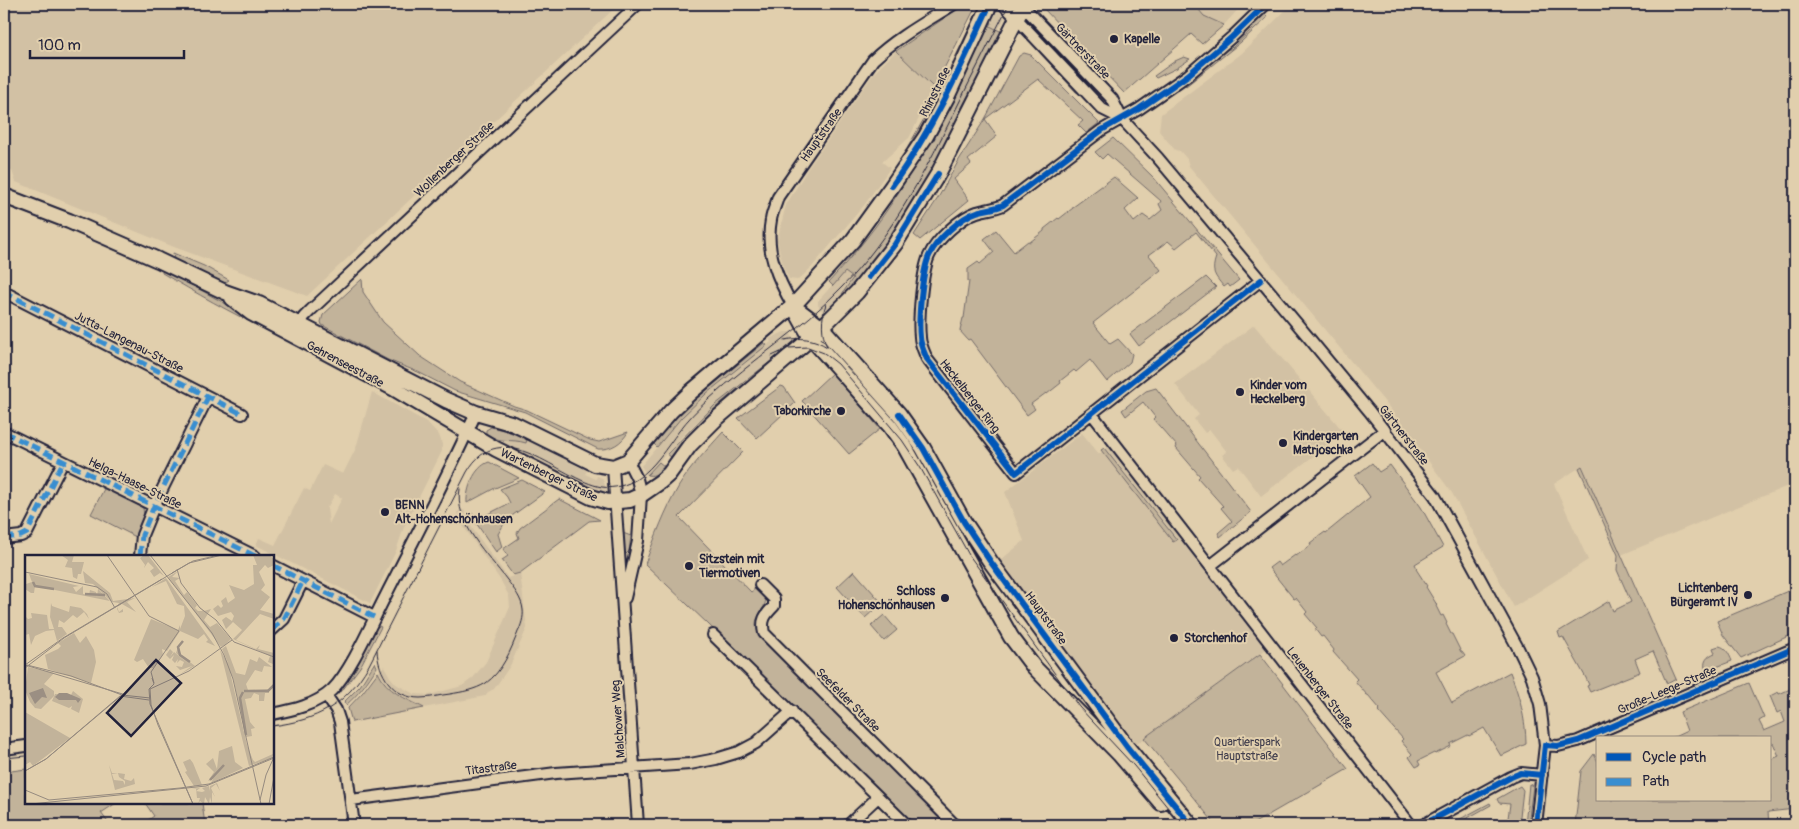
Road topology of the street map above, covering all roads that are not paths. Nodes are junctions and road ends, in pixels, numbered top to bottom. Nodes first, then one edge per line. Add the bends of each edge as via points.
1 (638, 4) edge
2 (954, 4) edge
3 (990, 4) edge
4 (1003, 4) edge
5 (1023, 4) edge
6 (1266, 4) edge
7 (1016, 19) junction
8 (1122, 119) junction
9 (4, 196) edge
10 (1261, 280) junction
11 (4, 292) edge
12 (794, 306) junction
13 (822, 328) junction
14 (297, 331) junction
15 (811, 338) junction
16 (208, 396) junction
17 (476, 413) junction
18 (242, 414) dead end
19 (1092, 414) junction
20 (1385, 430) junction
21 (4, 432) edge
22 (468, 432) junction
23 (628, 461) junction
24 (64, 462) junction
25 (613, 467) junction
26 (641, 495) junction
27 (616, 502) junction
28 (154, 506) junction
29 (4, 538) edge
30 (140, 555) edge
31 (253, 555) edge
32 (274, 566) edge
33 (1210, 566) junction
34 (1003, 578) junction
35 (303, 581) junction
36 (760, 585) dead end
37 (984, 591) junction
38 (623, 612) junction
39 (374, 617) junction
40 (274, 628) edge
41 (713, 635) dead end
42 (1795, 648) edge
43 (326, 695) junction
44 (792, 711) junction
45 (274, 713) edge
46 (1545, 745) junction
47 (25, 746) edge
48 (4, 749) edge
49 (1123, 750) junction
50 (634, 767) junction
51 (1542, 775) junction
52 (878, 797) junction
53 (351, 800) junction
54 (354, 825) edge
55 (638, 825) edge
56 (848, 825) edge
57 (906, 825) edge
58 (955, 825) edge
59 (1180, 825) edge
60 (1191, 825) edge
61 (1411, 825) edge
62 (1423, 825) edge
63 (1536, 825) edge

1 - 14 street, Wollenberger Straße via 311,310
2 - 12 street, Hauptstraße via 890,45 873,60 778,197 771,220 772,258 781,285
3 - 12 main road, Rhinstraße via 947,96 910,162 853,240
4 - 7 street, Gärtnerstraße
5 - 7 main road
5 - 8 street, Gärtnerstraße via 1110,96
6 - 8 street via 1188,75
7 - 8 street, Gärtnerstraße via 1102,109
7 - 13 main road via 919,207 857,292
8 - 10 street, Gärtnerstraße
8 - 19 street, Heckelberger Ring via 1003,205 977,212 954,227 934,246 928,257 923,285 920,338 927,359 1016,473
9 - 14 main road, Gehrenseestraße via 70,221 225,292 259,304
10 - 19 street, Heckelberger Ring
10 - 20 street, Gärtnerstraße
11 - 16 street, Jutta-Langenau-Straße
12 - 13 main road, Hauptstraße
12 - 15 main road, Hauptstraße
12 - 23 main road via 691,392
13 - 15 main road
13 - 34 main road, Hauptstraße via 899,414 923,448 964,522
14 - 17 main road, Gehrenseestraße
14 - 22 main road, Gehrenseestraße
15 - 26 main road, Wartenberger Straße via 721,414 690,445 668,474
15 - 37 main road, Hauptstraße via 905,446
16 - 18 street, Jutta-Langenau-Straße
16 - 28 street
17 - 22 street
17 - 25 main road via 514,424 595,464
19 - 33 street, Leuenberger Straße
20 - 33 street
20 - 46 street, Gärtnerstraße via 1434,496 1518,648 1540,704
21 - 24 street, Helga-Haase-Straße
22 - 27 main road, Wartenberger Straße via 591,497
22 - 39 street
23 - 25 main road
23 - 26 street, Malchower Weg
24 - 28 street, Helga-Haase-Straße
24 - 29 street via 27,533
25 - 27 street, Malchower Weg
26 - 27 main road, Wartenberger Straße
26 - 38 street, Malchower Weg via 638,541
27 - 38 street, Malchower Weg
28 - 30 street via 142,535
28 - 31 street, Helga-Haase-Straße
32 - 35 street
33 - 61 street, Leuenberger Straße
34 - 37 main road via 995,579
34 - 49 main road, Hauptstraße
35 - 39 street
35 - 40 street via 284,619
36 - 58 street, Seefelder Straße via 774,599 774,606 764,616 764,633
37 - 49 main road, Hauptstraße via 1011,638 1033,666
38 - 50 street, Malchower Weg
39 - 43 street via 341,678
41 - 44 street
42 - 46 street, Große-Leege-Straße via 1578,741 1558,746
43 - 45 street via 306,705
43 - 53 street via 340,722
44 - 50 street, Titastraße via 756,743 739,752 690,764
44 - 52 street
46 - 51 street, Gärtnerstraße
47 - 48 street
49 - 59 main road, Hauptstraße
49 - 60 main road, Hauptstraße
50 - 53 street, Titastraße via 556,773
50 - 55 street, Malchower Weg
51 - 62 street via 1521,773 1511,777
51 - 63 street, Gärtnerstraße
52 - 56 street
52 - 57 street
53 - 54 street

